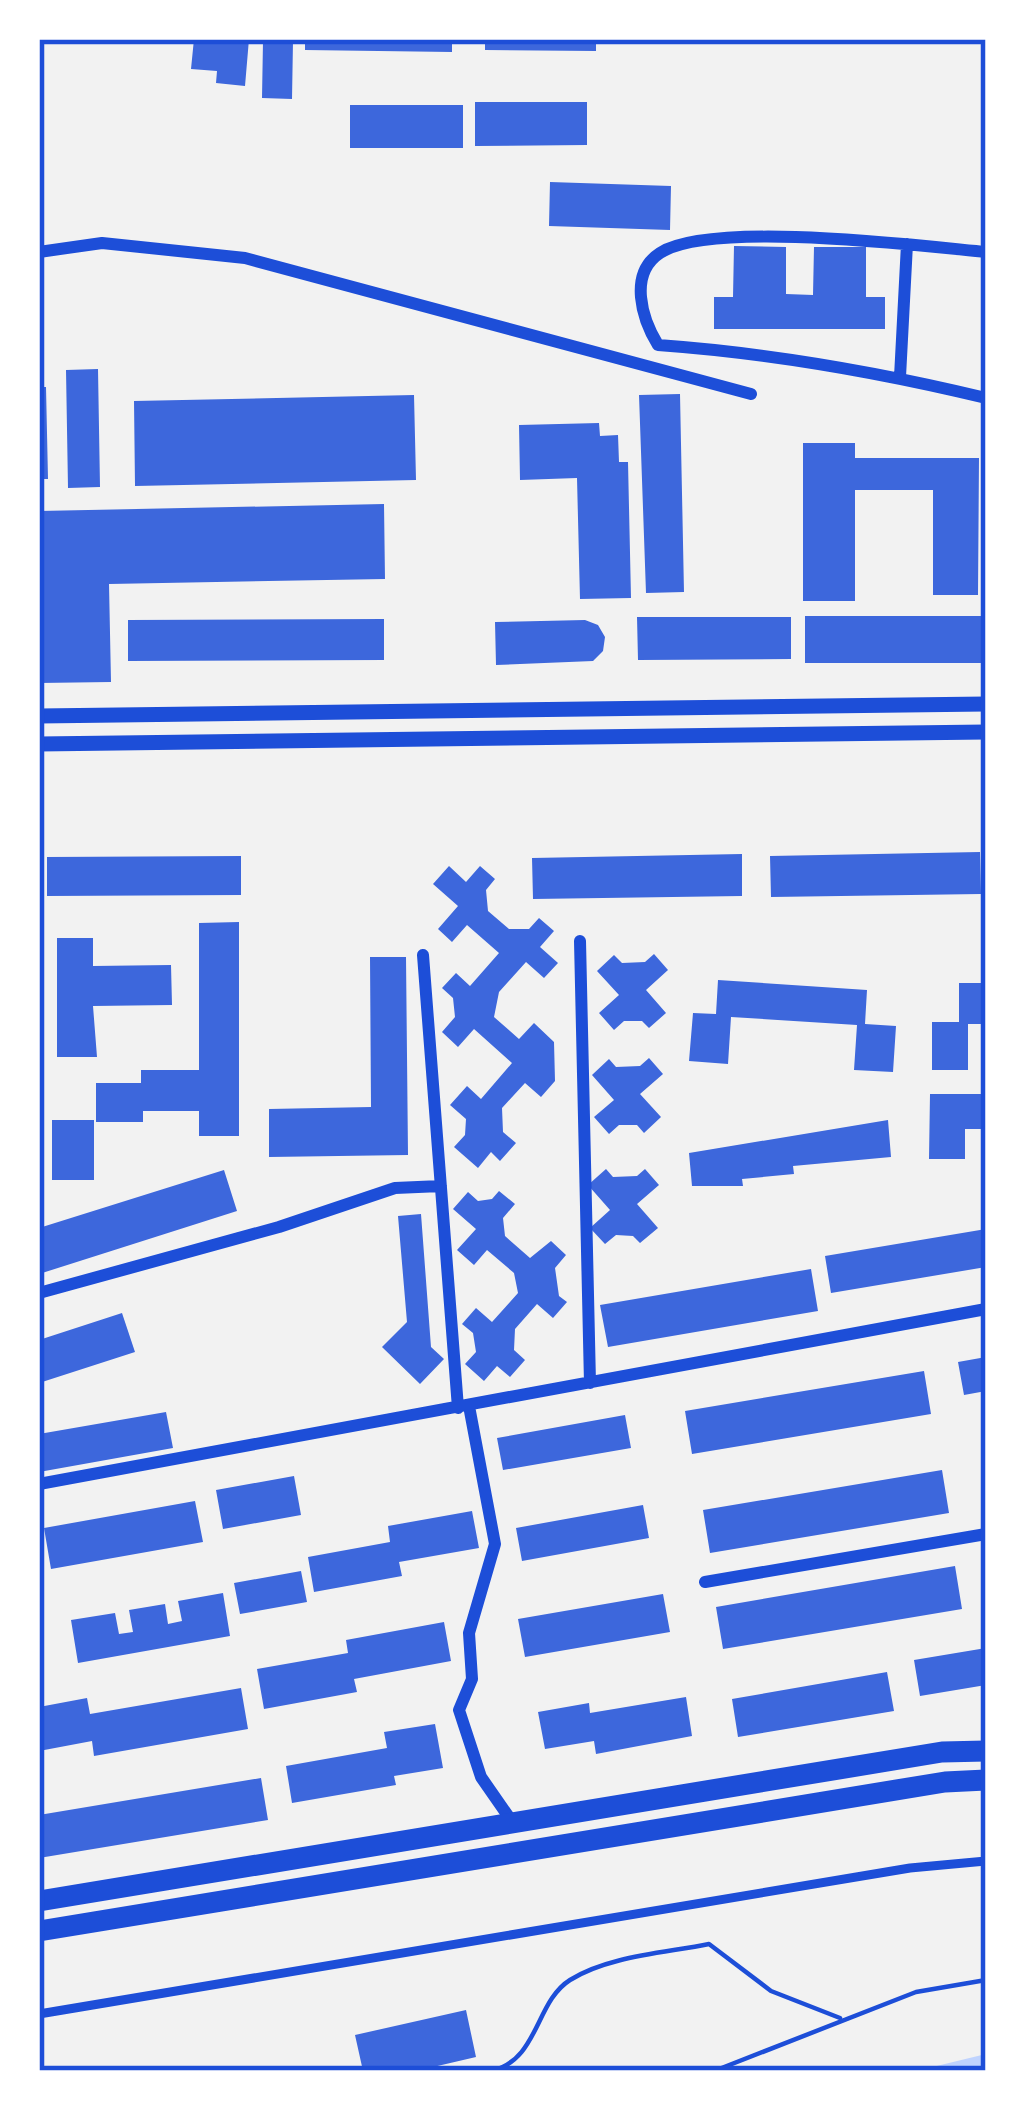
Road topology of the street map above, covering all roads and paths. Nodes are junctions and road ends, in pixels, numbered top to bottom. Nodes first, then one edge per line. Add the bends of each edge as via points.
1 (907, 244) junction
2 (39, 252) edge
3 (986, 252) edge
4 (900, 377) junction
5 (751, 394) dead end
6 (986, 398) edge
7 (986, 704) edge
8 (39, 716) edge
9 (986, 732) edge
10 (39, 744) edge
11 (580, 941) dead end
12 (423, 955) dead end
13 (441, 1186) junction
14 (39, 1293) edge
15 (986, 1309) edge
16 (590, 1383) junction
17 (463, 1407) junction
18 (39, 1484) edge
19 (986, 1534) edge
20 (705, 1582) dead end
21 (986, 1751) edge
22 (986, 1780) edge
23 (513, 1823) junction
24 (986, 1861) edge
25 (39, 1901) edge
26 (39, 1931) edge
27 (986, 1980) edge
28 (39, 2014) edge
29 (840, 2018) junction
30 (491, 2071) edge
31 (714, 2071) edge

1 - 3 street
1 - 4 street
1 - 4 street via 710,238 659,253 640,281 644,323 658,345
2 - 5 street via 102,243 245,258
4 - 6 street
7 - 8 street
9 - 10 street
11 - 16 street
12 - 13 street
13 - 14 street via 395,1188
13 - 17 street
15 - 16 street
16 - 17 street
17 - 18 street
17 - 23 street via 495,1544 469,1633 472,1678 459,1710 481,1777
19 - 20 street
21 - 23 highway
22 - 26 highway
23 - 25 highway
24 - 28 street
27 - 29 path via 916,1992
29 - 30 path via 771,1991 709,1944 565,1982 521,2055
29 - 31 path

